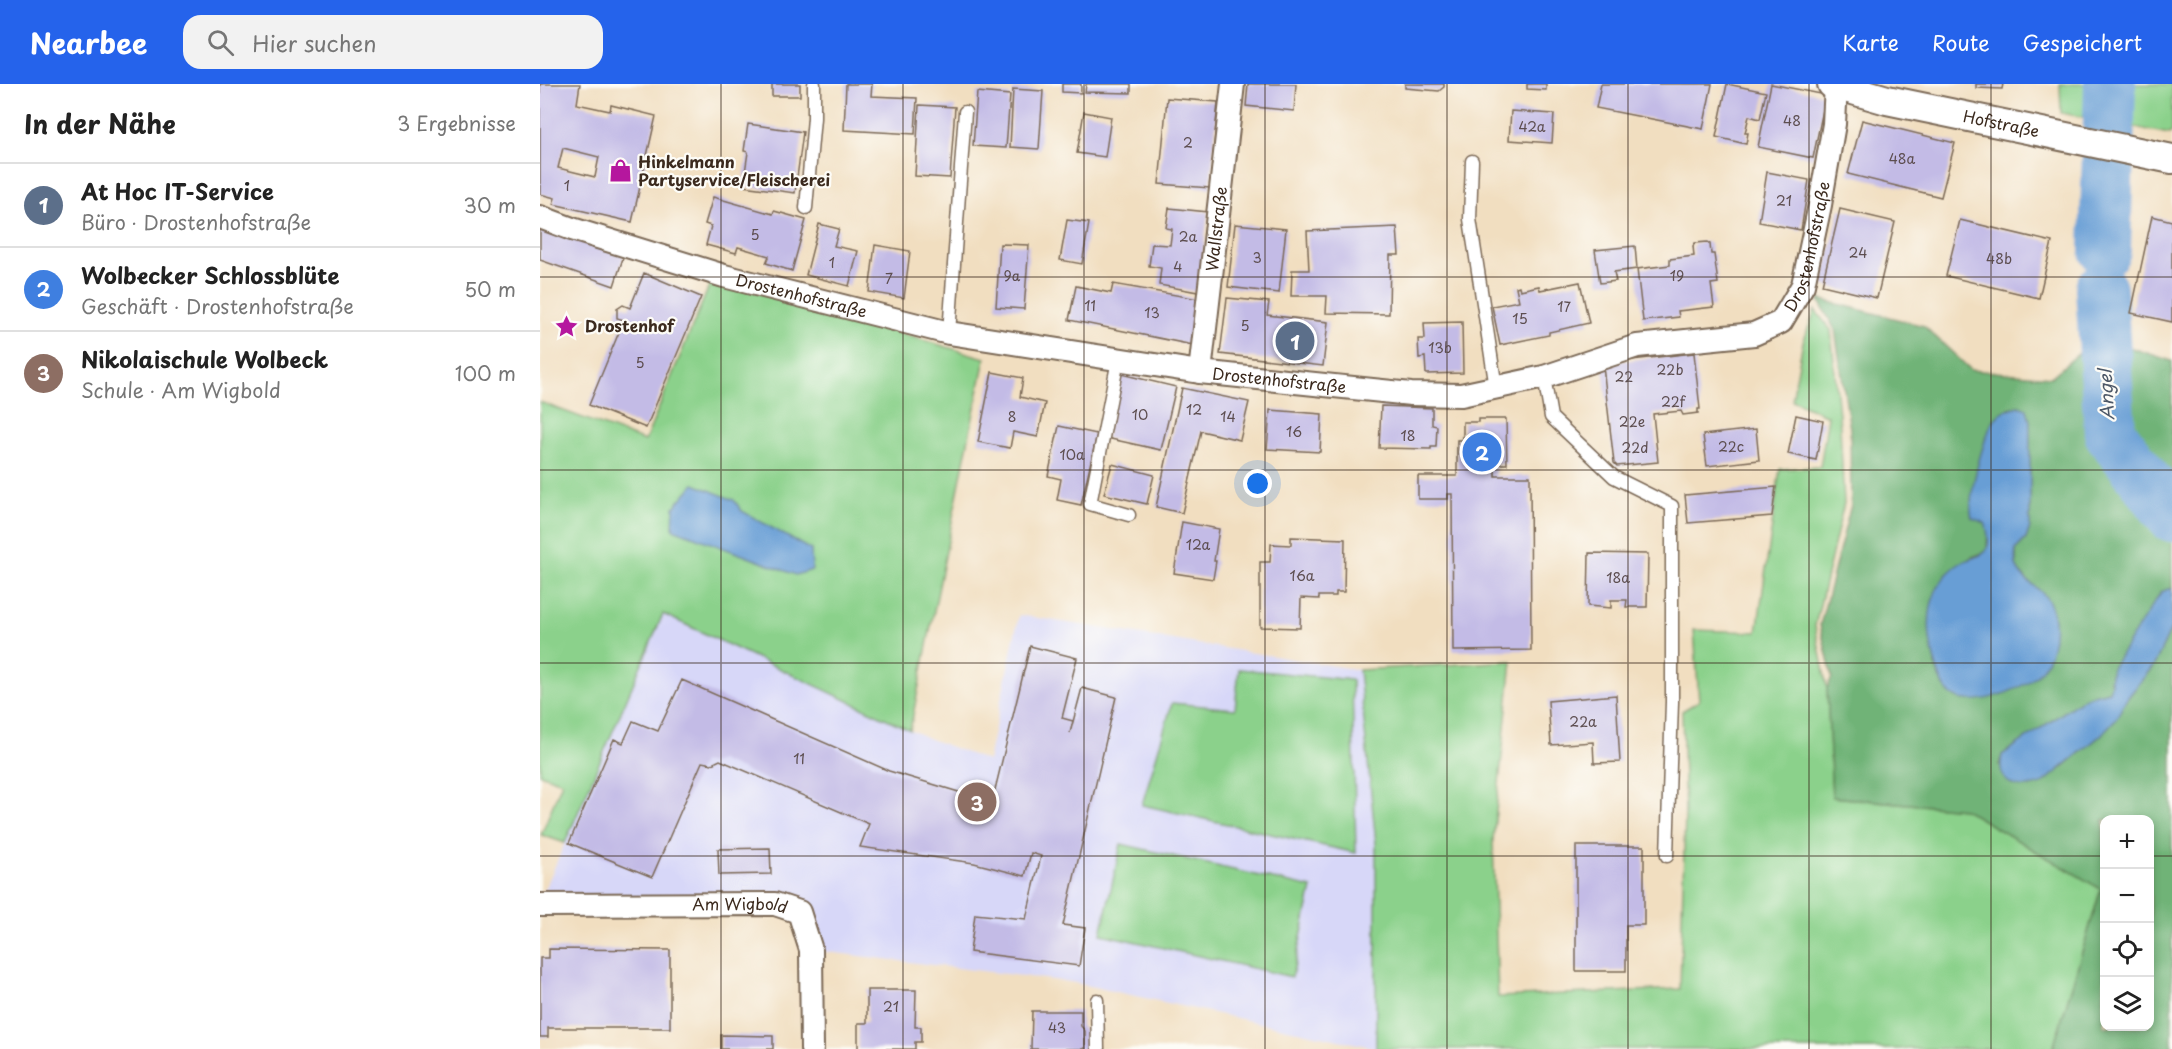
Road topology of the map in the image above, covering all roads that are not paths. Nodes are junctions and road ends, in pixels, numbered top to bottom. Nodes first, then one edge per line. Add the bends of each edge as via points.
1 (814, 84) edge
2 (1233, 84) edge
3 (1835, 84) edge
4 (965, 112) dead end
5 (2160, 157) edge
6 (1472, 161) dead end
7 (806, 208) dead end
8 (540, 217) edge
9 (949, 333) junction
10 (1118, 360) junction
11 (1200, 372) junction
12 (1544, 377) junction
13 (1496, 388) junction
14 (1129, 515) dead end
15 (1667, 856) dead end
16 (540, 905) edge
17 (1096, 1000) dead end
18 (812, 1049) edge
19 (1098, 1049) edge

1 - 7 lane
2 - 11 street, Wallstraße
3 - 5 street, Hofstraße via 1887,100
3 - 12 street, Drostenhofstraße via 1832,135 1803,285 1781,322 1754,334 1637,346
4 - 9 lane
6 - 13 lane via 1470,219
8 - 9 street, Drostenhofstraße via 724,276
9 - 10 street, Drostenhofstraße
10 - 11 street, Drostenhofstraße
10 - 14 lane via 1090,504
11 - 13 street, Drostenhofstraße via 1411,394 1461,395
12 - 13 street, Drostenhofstraße
12 - 15 lane via 1551,417 1614,477 1672,506
16 - 18 street, Am Wigbold via 776,904 799,912 811,950
17 - 19 lane

